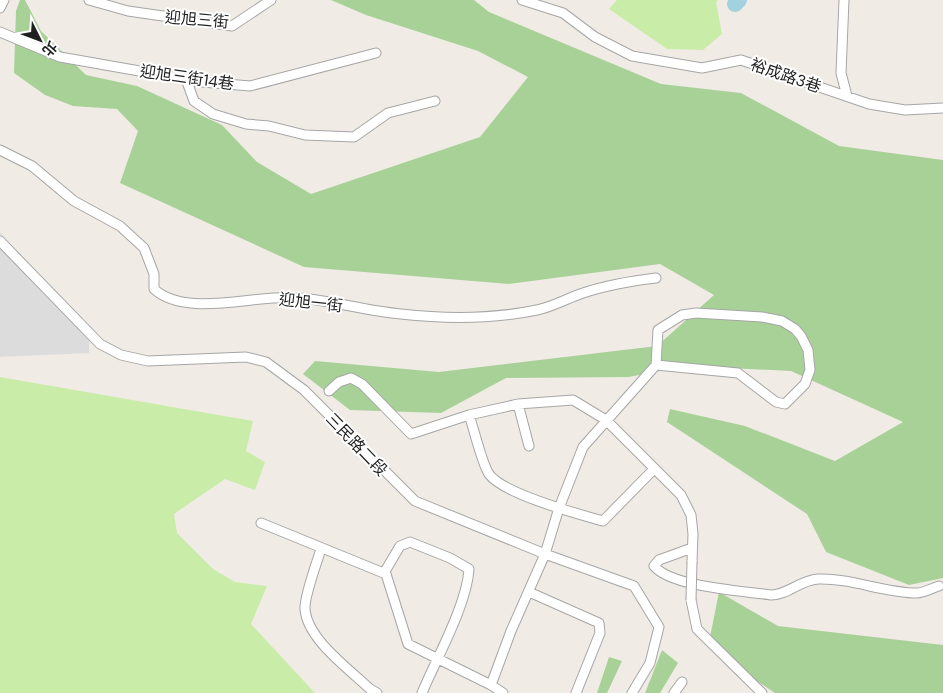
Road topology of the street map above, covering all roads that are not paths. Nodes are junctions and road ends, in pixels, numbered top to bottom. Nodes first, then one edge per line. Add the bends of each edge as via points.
1 (4, 0) edge
2 (89, 0) edge
3 (270, 0) edge
4 (522, 0) edge
5 (844, 0) edge
6 (0, 8) edge
7 (0, 32) edge
8 (376, 53) dead end
9 (186, 79) junction
10 (846, 96) junction
11 (435, 101) dead end
12 (943, 108) edge
13 (0, 150) edge
14 (0, 241) edge
15 (656, 278) dead end
16 (656, 364) junction
17 (329, 391) dead end
18 (518, 404) junction
19 (469, 415) junction
20 (606, 420) junction
21 (529, 446) dead end
22 (654, 469) junction
23 (559, 508) junction
24 (261, 523) dead end
25 (692, 548) junction
26 (321, 549) junction
27 (545, 554) junction
28 (384, 573) junction
29 (939, 586) dead end
30 (529, 592) junction
31 (437, 658) junction
32 (682, 682) dead end
33 (491, 685) junction
34 (377, 693) edge
35 (422, 693) edge
36 (503, 693) edge
37 (576, 693) edge
38 (632, 693) edge
39 (674, 693) edge
40 (762, 693) edge

1 - 6 street
2 - 3 street, 迎旭三街 via 128,11 232,26
4 - 10 street, 裕成路3巷 via 563,13 595,37 632,56 702,68 741,60
5 - 10 street via 841,73
7 - 9 street, 迎旭三街14巷 via 60,57
8 - 9 street, 迎旭三街14巷 via 250,86
9 - 11 street via 194,101 213,114 305,135 354,137 388,113
10 - 12 street, 裕成路3巷 via 905,110
13 - 15 street, 迎旭一街 via 32,166 74,201 120,226 144,248 154,274 154,289 164,298 177,302 200,305 261,298 299,298 401,314 466,318 538,310 622,282
14 - 27 street, 三民路二段 via 100,344 121,355 148,360 246,356 266,362 304,390 415,501
16 - 16 street via 658,330 682,315 696,313 762,317 782,322 801,336 808,350 810,370 805,384 785,404 776,402 738,373
16 - 20 street
17 - 19 street via 339,382 351,378 362,384 411,434
18 - 19 street
18 - 20 street via 572,400
18 - 21 street
19 - 23 street via 489,474 503,485
20 - 22 street
20 - 23 street via 583,447
22 - 23 street via 603,522
22 - 25 street via 682,495 691,514
23 - 27 street
24 - 26 street
25 - 29 street via 659,560 654,566 680,582 771,595 817,579 919,594
25 - 40 street, bridge via 691,600 697,629
26 - 28 street
26 - 34 street via 305,608 312,631
27 - 30 street
27 - 38 street, 三民路二段 via 634,586 659,627 650,663
28 - 31 street via 408,644
28 - 31 street via 400,546 410,542 468,569 468,579 449,634
30 - 33 street
30 - 37 street via 600,623 600,633
31 - 33 street
31 - 35 street
32 - 39 street
33 - 36 street

